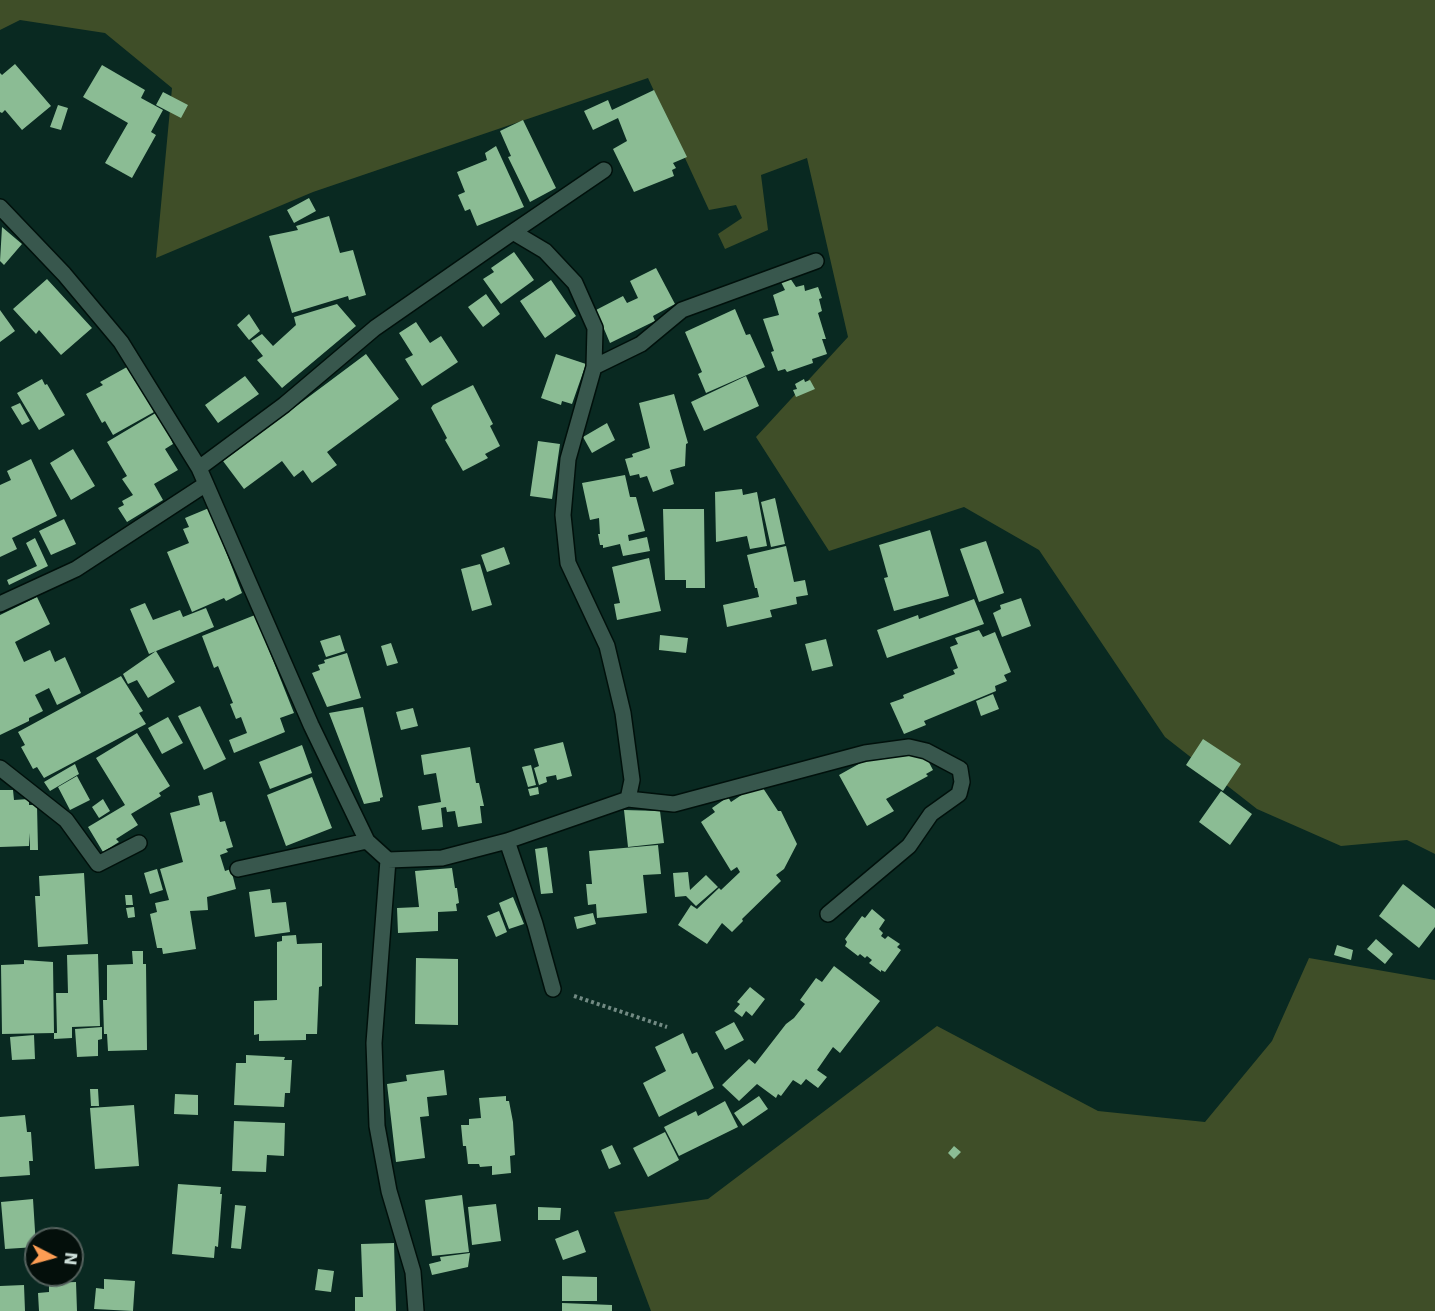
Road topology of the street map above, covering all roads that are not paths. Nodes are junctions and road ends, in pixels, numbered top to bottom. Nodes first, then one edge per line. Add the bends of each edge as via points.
1 (604, 170) dead end
2 (0, 207) edge
3 (513, 232) junction
4 (816, 261) dead end
5 (594, 367) junction
6 (199, 468) junction
7 (206, 484) junction
8 (0, 604) edge
9 (0, 768) edge
10 (628, 799) junction
11 (367, 841) junction
12 (507, 841) junction
13 (139, 843) dead end
14 (388, 860) junction
15 (238, 869) dead end
16 (828, 914) dead end
17 (553, 989) road end
18 (416, 1311) edge

1 - 3 street
2 - 6 street via 122,342
3 - 5 street via 545,251 575,283 595,328
3 - 6 street via 375,328 284,405
4 - 5 street via 682,310 641,344
5 - 10 street via 568,459 563,515 568,563 607,646 623,713 632,780
6 - 7 street
7 - 8 street via 75,569
7 - 11 street via 311,725
9 - 13 street via 66,820 98,864
10 - 12 street
10 - 16 street via 674,804 865,753 909,747 926,750 960,769 959,794 931,814 909,846
11 - 14 street
11 - 15 street
12 - 14 street via 442,858
12 - 17 street
14 - 18 street via 374,1043 377,1126 389,1191 413,1272

